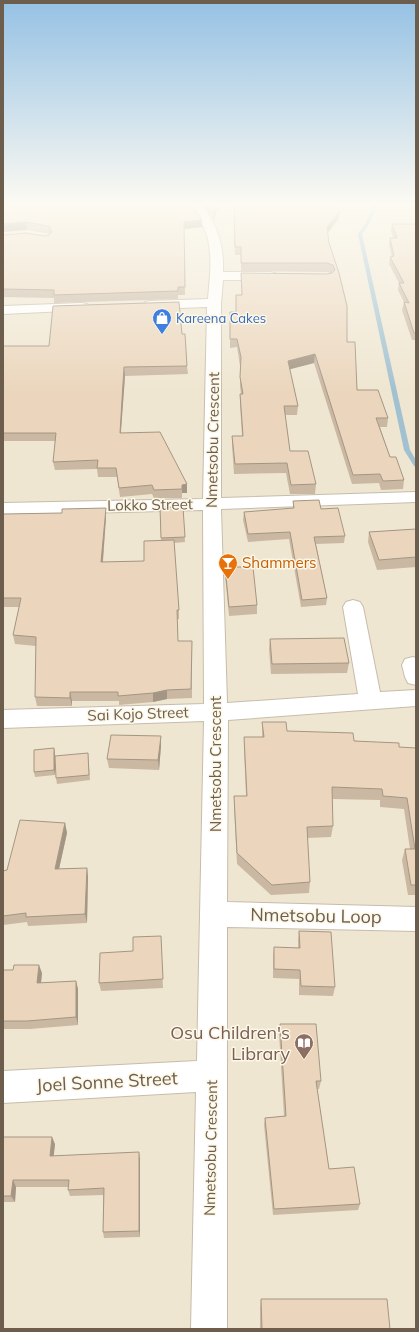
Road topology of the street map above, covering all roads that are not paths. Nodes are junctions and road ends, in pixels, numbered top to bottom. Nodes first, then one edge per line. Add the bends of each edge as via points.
1 (217, 267) edge
2 (218, 276) junction
3 (280, 276) edge
4 (214, 303) junction
5 (136, 305) edge
6 (97, 307) edge
7 (3, 310) edge
8 (416, 497) edge
9 (212, 504) junction
10 (3, 509) edge
11 (353, 608) dead end
12 (416, 698) edge
13 (371, 702) junction
14 (216, 712) junction
15 (3, 719) edge
16 (215, 914) junction
17 (416, 919) edge
18 (212, 1076) junction
19 (3, 1087) edge
20 (209, 1329) edge

1 - 2 street, Nmetsobu Crescent
2 - 3 street
2 - 4 street, Nmetsobu Crescent
4 - 5 street
4 - 9 street, Nmetsobu Crescent
6 - 7 street
8 - 9 street, Lokko Street
9 - 10 street, Lokko Street
9 - 14 street, Nmetsobu Crescent
11 - 13 street
12 - 13 street, Sai Kojo Street
13 - 14 street, Sai Kojo Street
14 - 15 street, Sai Kojo Street
14 - 16 street, Nmetsobu Crescent
16 - 17 street, Nmetsobu Loop
16 - 18 street, Nmetsobu Crescent
18 - 19 street, Joel Sonne Street
18 - 20 street, Nmetsobu Crescent

